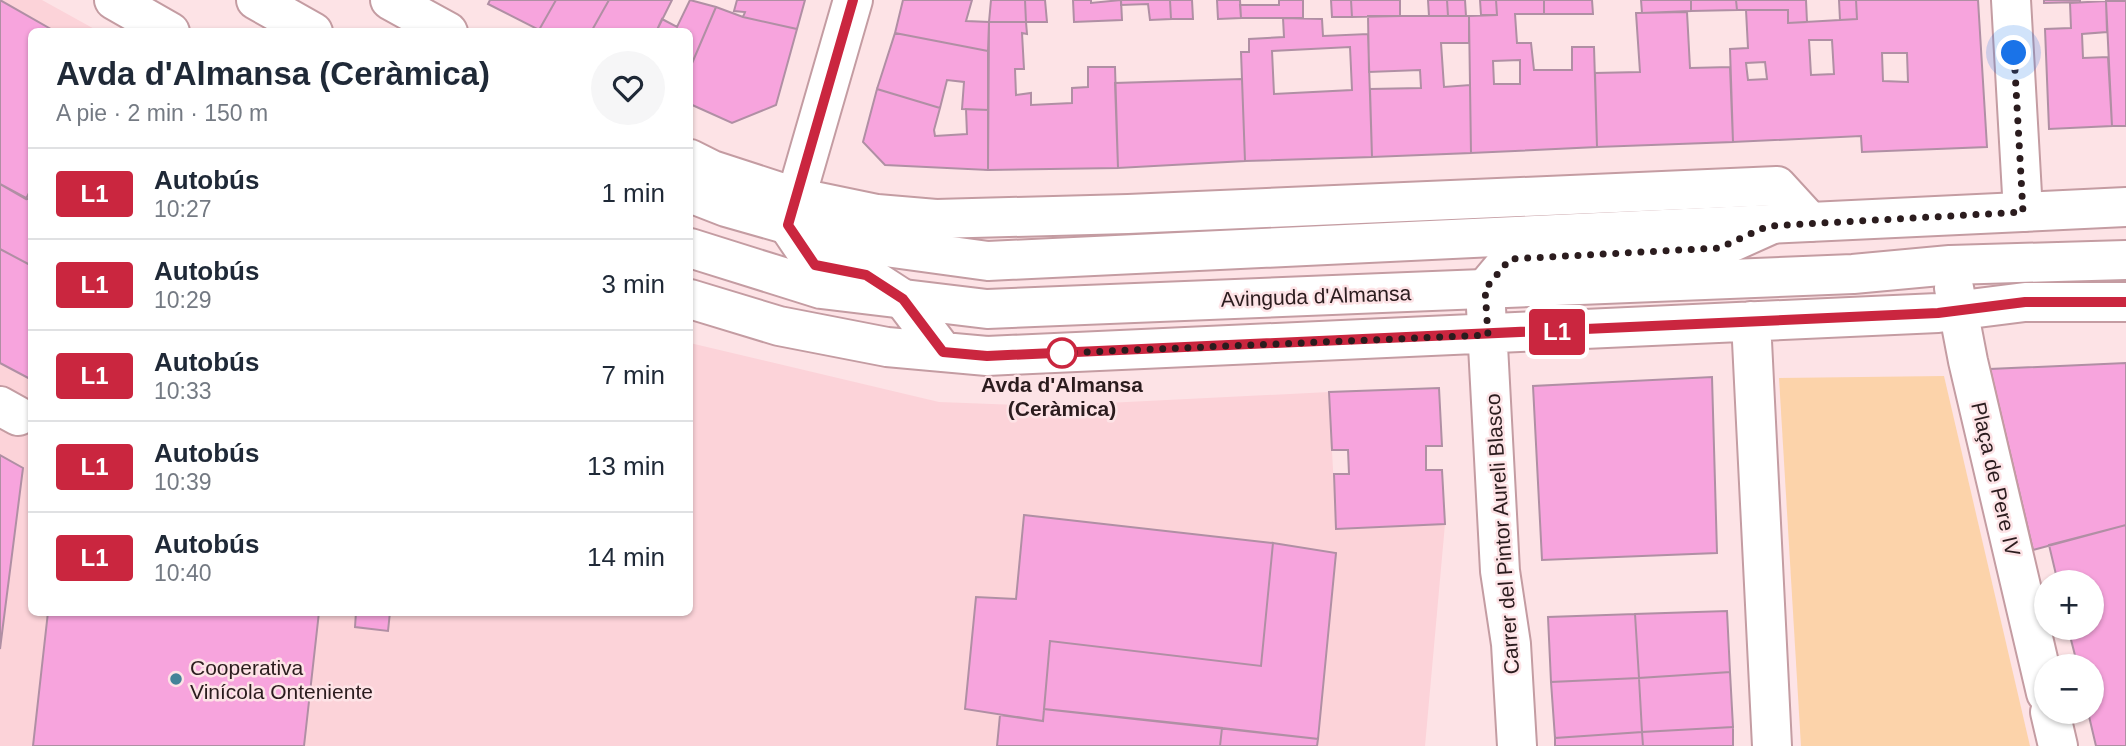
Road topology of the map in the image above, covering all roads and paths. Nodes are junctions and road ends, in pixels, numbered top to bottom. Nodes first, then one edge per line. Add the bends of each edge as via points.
1 (114, 0) edge
2 (256, 0) edge
3 (390, 0) edge
4 (853, 0) edge
5 (2011, 0) edge
6 (163, 28) edge
7 (306, 28) edge
8 (441, 28) edge
9 (693, 160) edge
10 (693, 194) edge
11 (2126, 207) edge
12 (792, 211) junction
13 (2023, 212) junction
14 (1810, 222) junction
15 (1768, 226) junction
16 (693, 249) edge
17 (2126, 260) edge
18 (1950, 265) junction
19 (1485, 289) junction
20 (903, 299) junction
21 (693, 300) edge
22 (2025, 302) junction
23 (2126, 302) edge
24 (1959, 311) junction
25 (1751, 321) junction
26 (1488, 335) junction
27 (834, 337) junction
28 (943, 352) junction
29 (2037, 654) edge
30 (2053, 724) edge
31 (1517, 746) edge
32 (1772, 746) edge
33 (2058, 746) edge

1 - 6 street
2 - 7 street
3 - 8 street
4 - 12 street
5 - 13 street
9 - 12 street
10 - 12 street
11 - 13 street
12 - 14 street via 936,219 1128,215 1777,186
12 - 15 street via 849,242 988,261
12 - 20 street via 815,265 866,275
13 - 14 street
14 - 15 street
15 - 19 street via 1719,248 1510,259
16 - 20 street, Avinguda d'Almansa via 821,289
17 - 18 street, Avinguda d'Almansa
18 - 19 street, Avinguda d'Almansa via 1839,275
18 - 22 street
18 - 24 street, Plaça de Pere IV
19 - 20 street, Avinguda d'Almansa via 987,309
19 - 26 street, Carrer del Pintor Aureli Blasco
20 - 27 street via 875,323
20 - 28 street
21 - 27 street
22 - 23 street
22 - 24 street
24 - 25 street
24 - 29 street, Plaça de Pere IV
25 - 26 street
25 - 32 street
26 - 28 street via 987,356
26 - 31 street, Carrer del Pintor Aureli Blasco via 1500,571 1511,644
27 - 28 street
30 - 33 street

